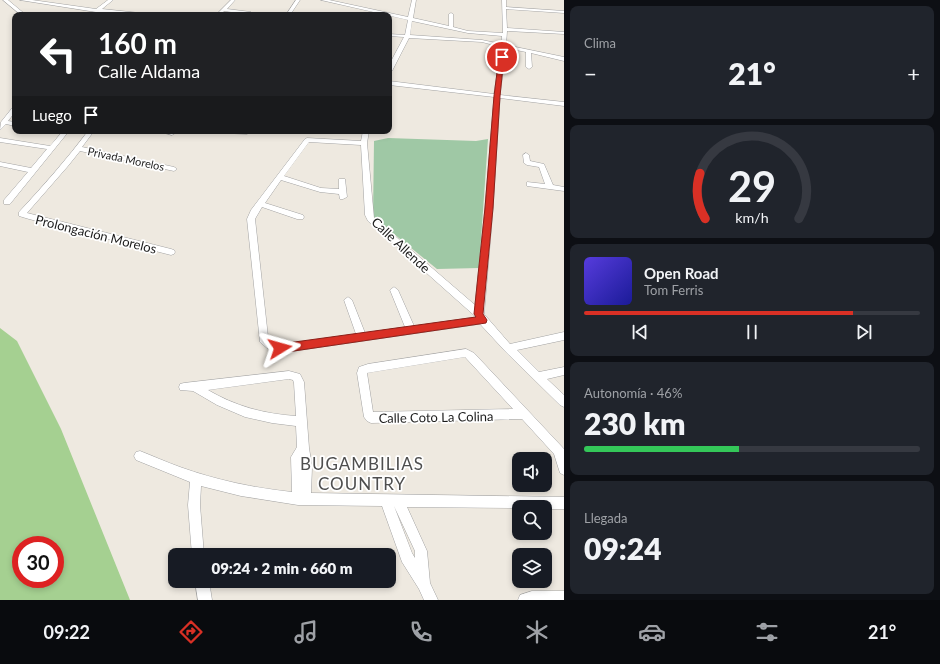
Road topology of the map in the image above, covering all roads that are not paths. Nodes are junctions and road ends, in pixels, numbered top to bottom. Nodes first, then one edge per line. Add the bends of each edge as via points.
1 (6, 0) edge
2 (22, 0) edge
3 (111, 0) edge
4 (233, 0) edge
5 (298, 0) edge
6 (323, 0) edge
7 (414, 0) edge
8 (504, 0) edge
9 (505, 8) junction
10 (97, 10) junction
11 (224, 10) junction
12 (20, 12) edge
13 (95, 12) edge
14 (121, 12) edge
15 (222, 12) edge
16 (242, 12) edge
17 (290, 12) edge
18 (376, 12) edge
19 (564, 12) edge
20 (451, 14) dead end
21 (392, 16) edge
22 (411, 20) junction
23 (451, 28) junction
24 (505, 32) junction
25 (564, 33) edge
26 (392, 35) edge
27 (407, 37) junction
28 (504, 44) junction
29 (528, 50) junction
30 (564, 59) edge
31 (392, 65) edge
32 (529, 67) dead end
33 (392, 83) edge
34 (497, 96) junction
35 (564, 104) edge
36 (12, 112) edge
37 (12, 124) edge
38 (2, 125) edge
39 (64, 134) edge
40 (89, 134) edge
41 (366, 134) edge
42 (0, 140) edge
43 (364, 143) junction
44 (51, 148) junction
45 (77, 148) junction
46 (526, 155) dead end
47 (0, 164) edge
48 (174, 169) dead end
49 (34, 171) junction
50 (280, 177) junction
51 (342, 181) dead end
52 (530, 184) dead end
53 (550, 187) junction
54 (564, 189) edge
55 (8, 202) dead end
56 (260, 204) junction
57 (300, 217) dead end
58 (171, 252) dead end
59 (394, 290) dead end
60 (348, 300) dead end
61 (480, 317) junction
62 (411, 330) junction
63 (361, 336) junction
64 (564, 336) edge
65 (508, 348) junction
66 (564, 371) edge
67 (539, 376) junction
68 (564, 402) edge
69 (523, 414) junction
70 (302, 422) junction
71 (562, 455) edge
72 (140, 456) dead end
73 (564, 469) edge
74 (196, 479) junction
75 (301, 499) junction
76 (392, 500) junction
77 (562, 505) edge
78 (197, 548) edge
79 (203, 588) edge
80 (564, 598) edge
81 (205, 600) edge
82 (431, 600) edge
83 (525, 600) edge

1 - 12 street
2 - 10 street
3 - 10 street
4 - 11 street
5 - 17 street
6 - 18 street
7 - 22 street
8 - 9 street
9 - 19 street
9 - 24 street
10 - 13 street
10 - 14 street
11 - 15 street
11 - 16 street
20 - 23 street
21 - 22 street
22 - 23 street
22 - 27 street
23 - 24 street via 484,34
24 - 25 street
24 - 28 street
26 - 27 street
27 - 28 street
27 - 31 street
28 - 29 street
28 - 34 street
29 - 30 street
29 - 32 street
33 - 34 street
34 - 35 street
34 - 61 street
36 - 38 street
37 - 38 street
39 - 44 street
40 - 45 street
41 - 43 street, Calle Allende
42 - 44 street
43 - 50 street via 307,140
43 - 61 street, Calle Allende via 371,219
44 - 49 street
45 - 48 street, Privada Morelos
45 - 58 street, Prolongación Morelos via 66,165 22,214
46 - 53 street via 527,163 542,165
47 - 49 street
49 - 55 street
50 - 51 street via 320,190 343,194
50 - 56 street
52 - 53 street
53 - 54 street
56 - 57 street
56 - 63 street via 251,219 263,340 280,348
59 - 62 street
60 - 63 street
61 - 62 street
61 - 65 street, Calle Allende
62 - 63 street
64 - 65 street
65 - 67 street, Calle Allende
66 - 67 street
67 - 68 street, Calle Allende
69 - 69 street, Calle Coto La Colina via 466,353 368,368 362,373 368,414 371,418
69 - 71 street, Calle Coto La Colina
70 - 70 street via 275,420 247,413 189,387 294,375 299,382
70 - 75 street via 307,478
71 - 73 street, Calle Coto La Colina
72 - 74 street
74 - 75 street via 249,493
74 - 78 street via 194,505
75 - 76 street
76 - 77 street
76 - 82 street via 407,557
79 - 81 street
80 - 83 street

